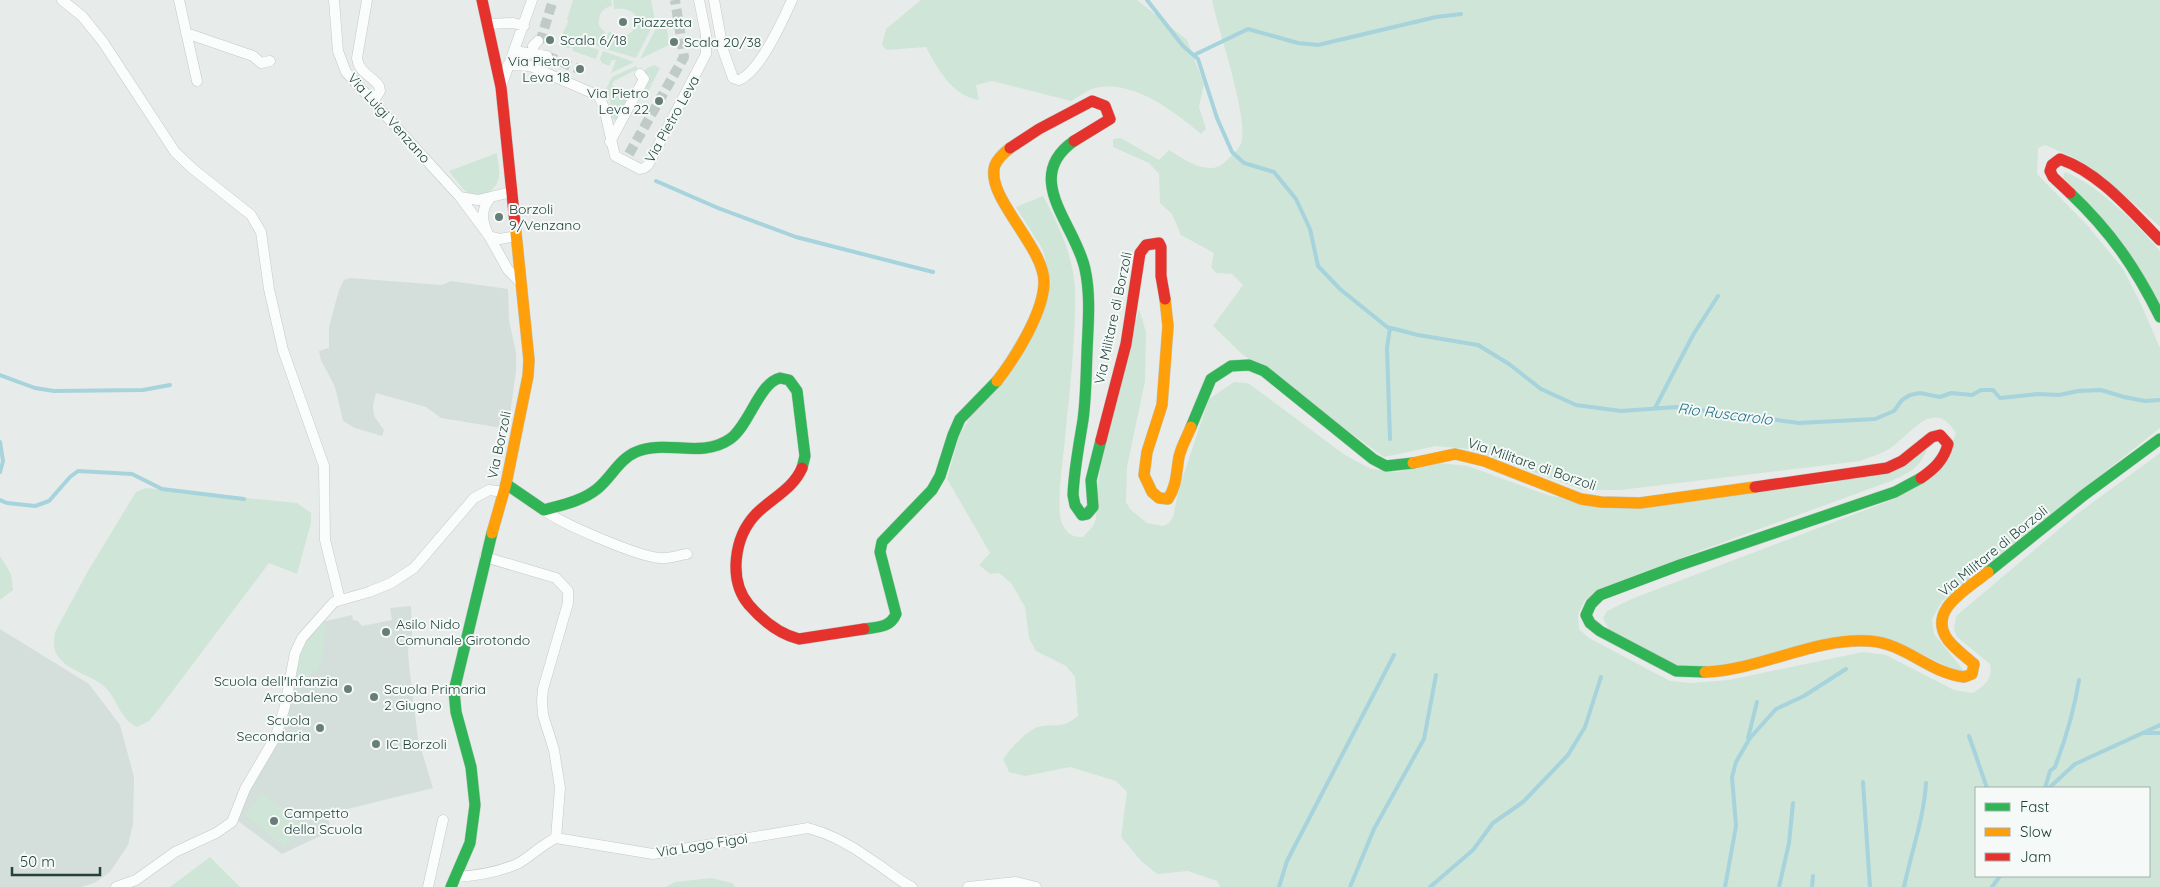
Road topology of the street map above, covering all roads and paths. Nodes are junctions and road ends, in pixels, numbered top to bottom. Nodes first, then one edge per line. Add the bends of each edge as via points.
1 (62, 0) edge
2 (179, 0) edge
3 (334, 0) edge
4 (367, 0) edge
5 (482, 0) edge
6 (532, 0) edge
7 (699, 0) edge
8 (714, 0) edge
9 (792, 0) edge
10 (488, 24) junction
11 (524, 26) junction
12 (186, 33) junction
13 (538, 41) tunnel mouth
14 (514, 51) junction
15 (534, 54) junction
16 (547, 56) tunnel mouth
17 (270, 62) dead end
18 (508, 65) junction
19 (640, 74) dead end
20 (197, 81) dead end
21 (501, 88) junction
22 (373, 102) junction
23 (611, 144) junction
24 (628, 154) dead end
25 (511, 192) junction
26 (460, 197) junction
27 (490, 198) junction
28 (489, 236) junction
29 (516, 236) junction
30 (2160, 240) edge
31 (521, 283) junction
32 (2160, 317) edge
33 (2160, 439) edge
34 (505, 488) junction
35 (544, 510) junction
36 (687, 554) dead end
37 (485, 557) junction
38 (340, 600) junction
39 (442, 820) dead end
40 (556, 838) junction
41 (453, 882) edge
42 (116, 887) edge
43 (428, 887) edge
44 (912, 887) edge
45 (968, 887) edge
46 (1036, 887) edge

1 - 38 street via 82,16 103,42 175,152 250,215 261,232 269,289 283,350 324,466 325,540
2 - 12 street
3 - 22 street, Via Luigi Venzano via 340,58 354,82
4 - 22 street via 357,58 365,74 380,86
5 - 10 street, Via Borzoli
6 - 11 street
7 - 23 street, Via Pietro Leva via 706,54 648,165 640,169 614,156
8 - 9 street via 723,50 733,78 739,80 746,78 759,61 777,33
10 - 11 street
10 - 21 street, Via Borzoli
11 - 14 street
12 - 17 street via 253,56 262,63
12 - 20 street
13 - 15 street via 533,46
14 - 15 street
14 - 18 street
15 - 16 street
18 - 21 street
18 - 23 street via 530,66 599,96
19 - 23 street via 644,79
21 - 25 street, Via Borzoli
22 - 26 street, Via Luigi Venzano
23 - 24 street
25 - 27 street
25 - 29 street, Via Borzoli
26 - 27 street via 471,200
26 - 28 street, Via Luigi Venzano
27 - 28 street via 483,213 483,223
28 - 29 street via 500,239
28 - 31 street, Via Luigi Venzano via 508,270
29 - 31 street, Via Borzoli
30 - 32 street via 2070,160 2060,159 2052,165 2053,177 2119,246
31 - 34 street, Via Borzoli via 528,376
33 - 35 street, Via Militare di Borzoli via 2084,495 1946,606 1941,624 1948,640 1974,664 1972,674 1966,678 1950,676 1896,647 1852,640 1737,668 1690,674 1676,671 1600,631 1586,615 1594,600 1680,565 1895,492 1922,479 1942,458 1948,444 1944,438 1940,435 1932,437 1887,468 1640,503 1601,502 1581,499 1484,460 1455,454 1386,466 1264,371 1249,365 1231,366 1211,379 1179,456 1173,491 1168,499 1160,499 1146,485 1144,475 1144,462 1160,411 1168,316 1161,275 1163,250 1159,243 1153,243 1146,244 1140,253 1126,344 1091,480 1094,503 1087,516 1082,515 1074,503 1073,490 1084,411 1089,292 1079,246 1061,215 1051,177 1055,161 1068,143 1110,119 1108,107 1102,102 1092,101 1019,140 1002,154 995,165 999,194 1037,253 1044,281 1040,303 998,381 972,403 956,427 944,468 934,488 882,542 880,552 896,614 885,626 793,638 771,626 741,594 735,573 745,530 756,513 792,485 804,466 797,391 793,382 785,378 771,382 746,424 726,442 694,450 635,453 588,496
34 - 35 street
34 - 37 street, Via Borzoli
34 - 38 street via 489,490 474,498 414,568 368,592
35 - 36 street via 558,520 646,556 662,559
37 - 40 street via 556,578 568,591 568,603 542,701 560,788
37 - 41 street, Via Borzoli via 454,691 456,712 471,767 475,805 470,843
38 - 42 street via 334,602 302,638 295,653 276,736 245,789 232,822 175,852 136,880
39 - 43 street
40 - 41 street via 518,863
40 - 44 street, Via Lago Figoi via 653,854 808,828 830,834
45 - 46 street via 1016,882

